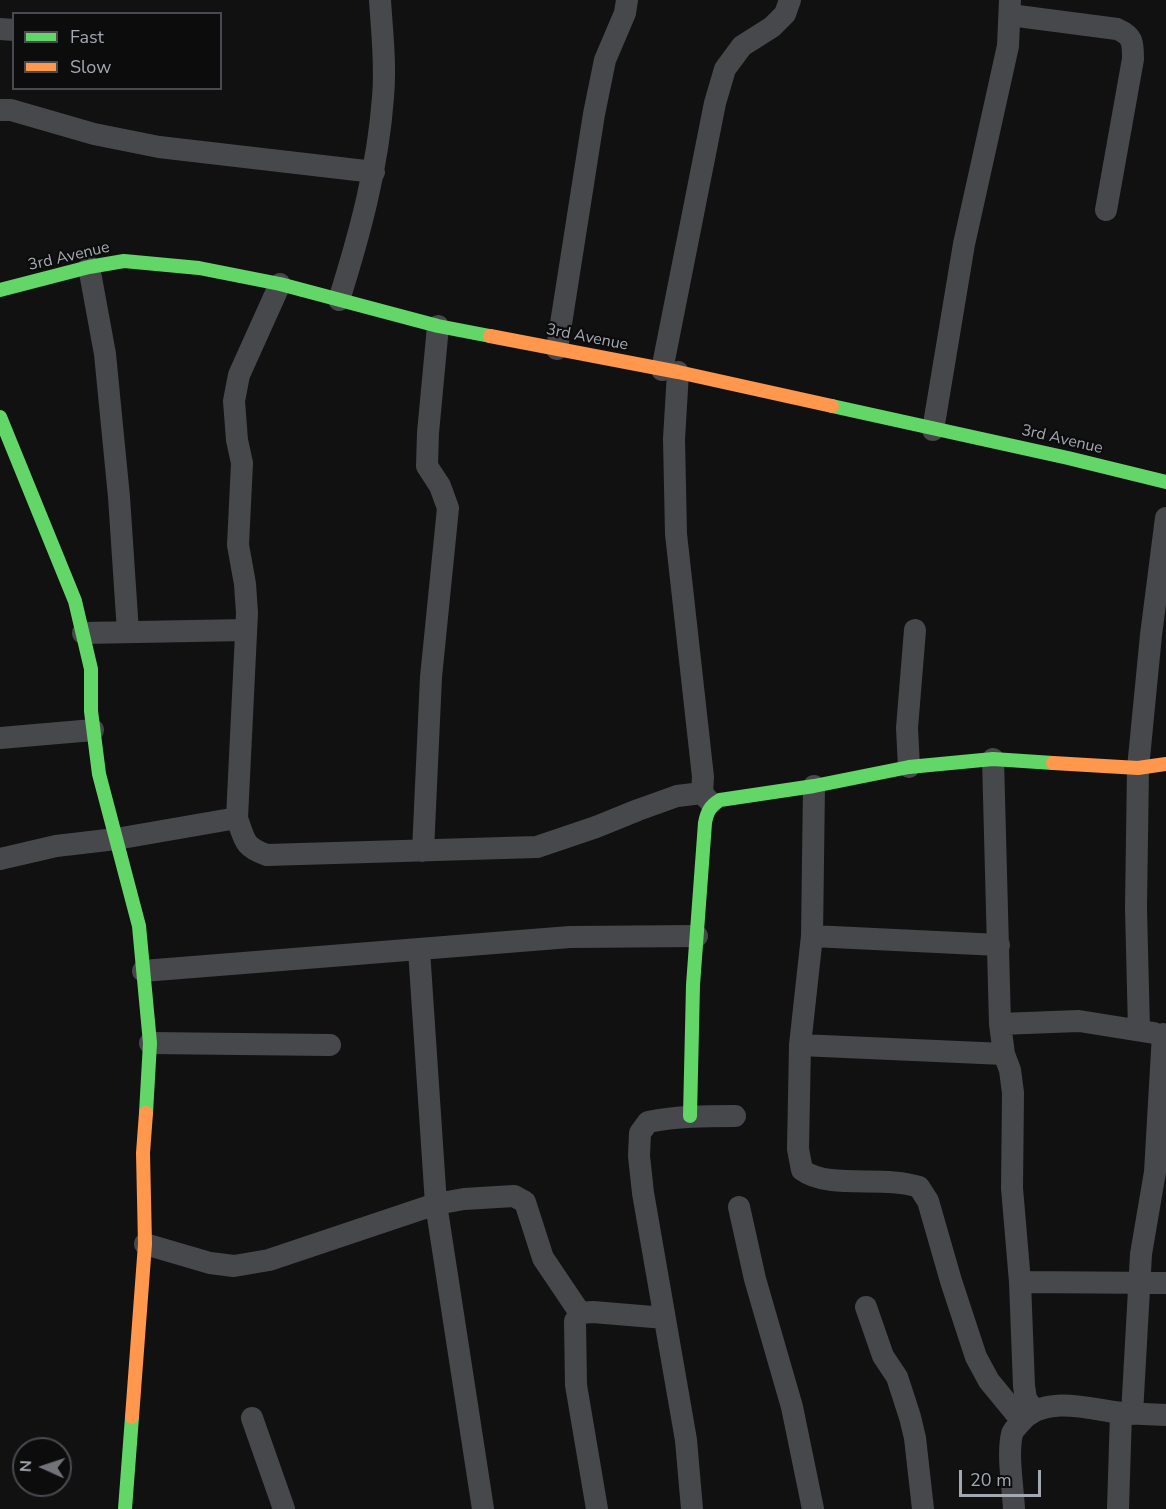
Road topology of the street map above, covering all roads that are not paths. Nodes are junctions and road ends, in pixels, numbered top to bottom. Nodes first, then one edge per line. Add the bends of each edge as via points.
1 (380, 0) edge
2 (627, 0) edge
3 (790, 0) edge
4 (1010, 8) edge
5 (0, 110) edge
6 (374, 172) junction
7 (1106, 210) dead end
8 (89, 267) junction
9 (280, 284) junction
10 (0, 290) edge
11 (339, 300) junction
12 (438, 326) junction
13 (557, 349) junction
14 (670, 371) junction
15 (0, 417) edge
16 (933, 430) junction
17 (5, 443) edge
18 (1166, 482) edge
19 (1166, 518) edge
20 (246, 630) junction
21 (915, 630) dead end
22 (128, 632) junction
23 (83, 633) junction
24 (93, 729) junction
25 (0, 738) edge
26 (993, 759) junction
27 (1166, 764) edge
28 (909, 766) junction
29 (1138, 768) junction
30 (814, 786) junction
31 (707, 799) junction
32 (237, 818) junction
33 (116, 839) junction
34 (423, 851) junction
35 (0, 859) edge
36 (697, 936) junction
37 (813, 936) junction
38 (999, 945) junction
39 (419, 950) junction
40 (143, 971) junction
41 (1000, 1024) junction
42 (1139, 1030) junction
43 (1164, 1034) edge
44 (150, 1043) junction
45 (330, 1045) dead end
46 (800, 1045) junction
47 (1004, 1054) junction
48 (690, 1116) junction
49 (735, 1116) dead end
50 (436, 1204) junction
51 (739, 1208) dead end
52 (1156, 1219) edge
53 (145, 1244) junction
54 (1020, 1282) junction
55 (1166, 1283) edge
56 (1139, 1284) junction
57 (866, 1307) dead end
58 (580, 1313) junction
59 (665, 1318) junction
60 (1126, 1414) junction
61 (1028, 1415) junction
62 (1166, 1415) edge
63 (252, 1418) dead end
64 (125, 1509) edge
65 (284, 1509) edge
66 (483, 1509) edge
67 (597, 1509) edge
68 (692, 1509) edge
69 (813, 1509) edge
70 (923, 1509) edge
71 (1014, 1509) edge
72 (1118, 1509) edge

1 - 6 street via 383,95
2 - 13 street via 605,60 594,114
3 - 14 street via 786,14 742,46 725,69 715,103
4 - 7 street via 1117,29 1128,34 1133,43
4 - 16 street via 1008,46 964,244
5 - 6 street via 159,147
6 - 11 street
8 - 9 street, 3rd Avenue via 124,261 199,268
8 - 10 street, 3rd Avenue
8 - 22 street via 105,354
9 - 11 street, 3rd Avenue
9 - 20 street via 240,375 234,402 242,463 238,545 245,584
11 - 12 street, 3rd Avenue
12 - 13 street, 3rd Avenue
12 - 34 street via 428,466 441,486 448,508 431,677
13 - 14 street, 3rd Avenue
14 - 16 street, 3rd Avenue
14 - 31 street via 676,534
15 - 17 street
16 - 18 street, 3rd Avenue
17 - 23 street via 75,601
19 - 29 street
20 - 22 street
20 - 32 street
21 - 28 street via 907,728
22 - 23 street
23 - 24 street via 91,669
24 - 25 street
24 - 33 street via 99,774
26 - 28 street
26 - 29 street
26 - 38 street
27 - 29 street
28 - 30 street
29 - 42 street
30 - 31 street
30 - 37 street
31 - 34 street via 677,796 537,847
31 - 36 street
32 - 33 street
32 - 34 street via 252,850 267,855
33 - 35 street via 56,846
33 - 40 street via 139,926
36 - 39 street via 570,937
36 - 48 street
37 - 38 street
37 - 46 street
38 - 41 street
39 - 40 street
39 - 50 street
40 - 44 street
41 - 42 street via 1079,1021
41 - 47 street
42 - 43 street
43 - 52 street via 1155,1172
44 - 45 street
44 - 53 street via 143,1153
46 - 47 street
46 - 61 street via 798,1149 802,1170 823,1179 896,1182 919,1187 928,1201 976,1357 989,1381
47 - 54 street via 1013,1093 1012,1188
48 - 49 street
48 - 59 street via 648,1122 640,1133 643,1193
50 - 53 street via 269,1260 234,1266
50 - 58 street via 514,1196 525,1202 543,1258
50 - 66 street
51 - 69 street via 792,1407
52 - 56 street via 1141,1254
53 - 64 street
54 - 56 street
54 - 61 street
55 - 56 street
56 - 60 street
57 - 70 street via 910,1417
58 - 59 street
58 - 67 street via 574,1321 576,1385
59 - 68 street via 686,1440
60 - 61 street via 1073,1406 1044,1407
60 - 62 street
60 - 72 street
61 - 71 street via 1012,1432
63 - 65 street

